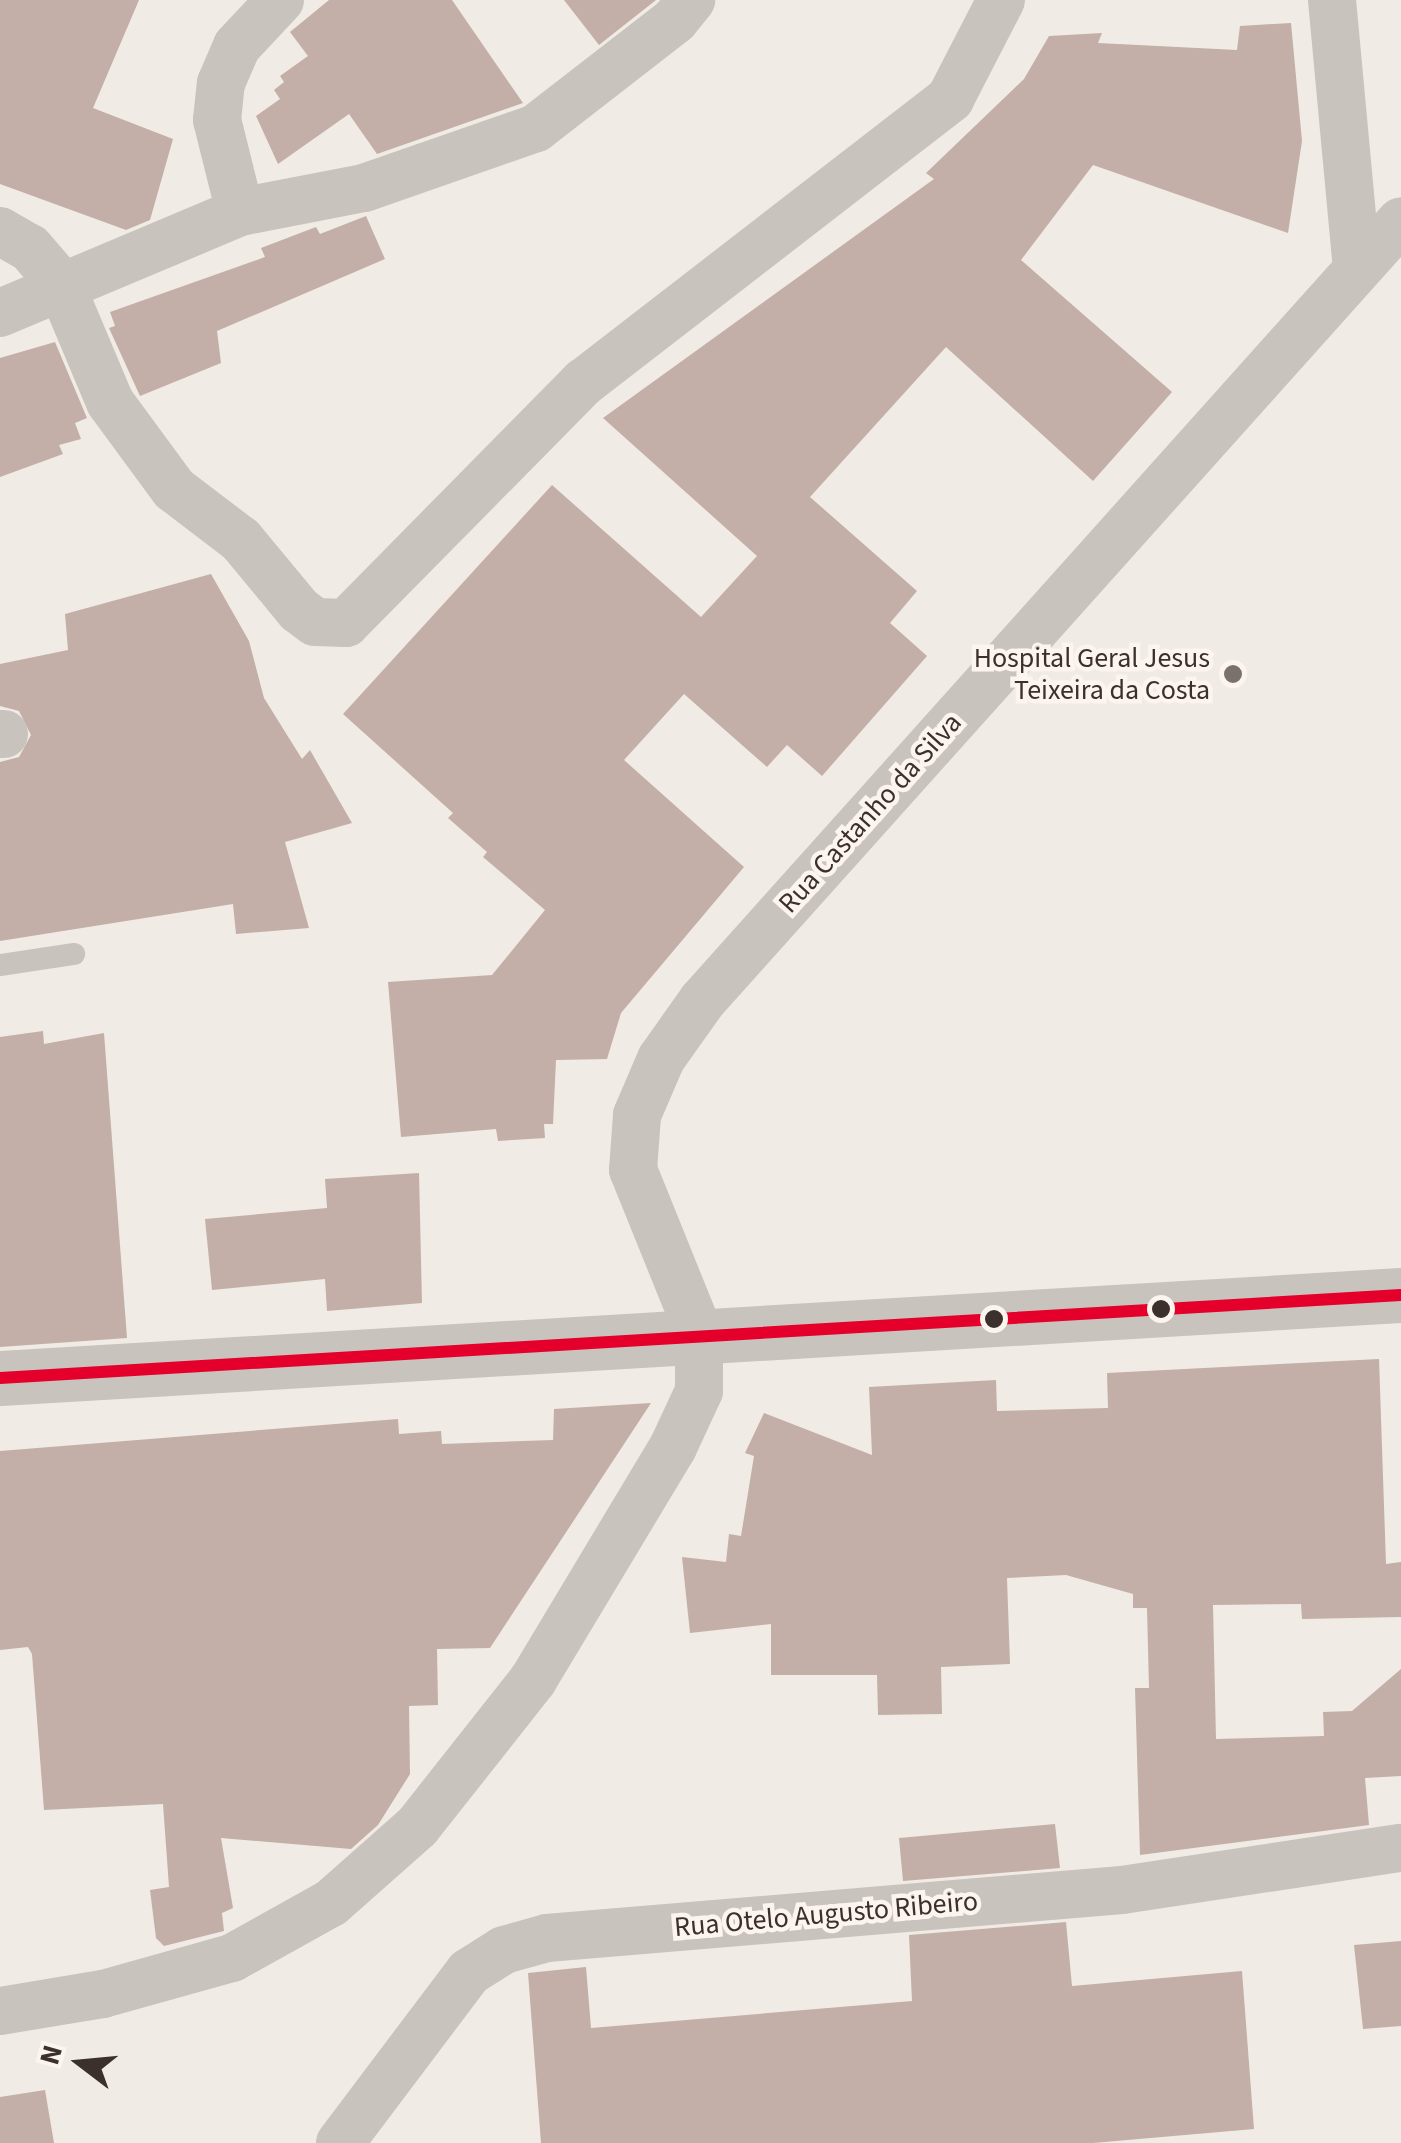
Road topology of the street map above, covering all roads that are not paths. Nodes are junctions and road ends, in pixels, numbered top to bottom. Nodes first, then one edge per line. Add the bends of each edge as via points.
1 (280, 0) edge
2 (691, 0) edge
3 (1001, 0) edge
4 (1332, 0) edge
5 (240, 212) junction
6 (1401, 221) edge
7 (0, 231) edge
8 (1357, 267) junction
9 (60, 283) junction
10 (0, 313) edge
11 (74, 954) dead end
12 (0, 965) edge
13 (1401, 1295) edge
14 (699, 1334) junction
15 (0, 1378) edge
16 (1401, 1848) edge
17 (0, 2011) edge
18 (340, 2143) edge

1 - 5 street via 237,46 222,83 218,120
2 - 5 street via 676,20 536,128 364,188
3 - 9 street via 950,99 584,382 346,623 316,622 241,540 174,490 146,457 110,402
4 - 8 street
5 - 9 street
6 - 8 street, Rua Castanho da Silva
7 - 9 street via 30,248
8 - 14 street, Rua Castanho da Silva via 702,1001 661,1059 638,1115 633,1170
9 - 10 street
11 - 12 lane
13 - 14 street
14 - 15 street
14 - 17 street via 699,1391 673,1447 533,1680 417,1826 332,1903 232,1958 103,1994
16 - 18 street, Rua Otelo Augusto Ribeiro via 1122,1890 547,1938 504,1950 469,1972

